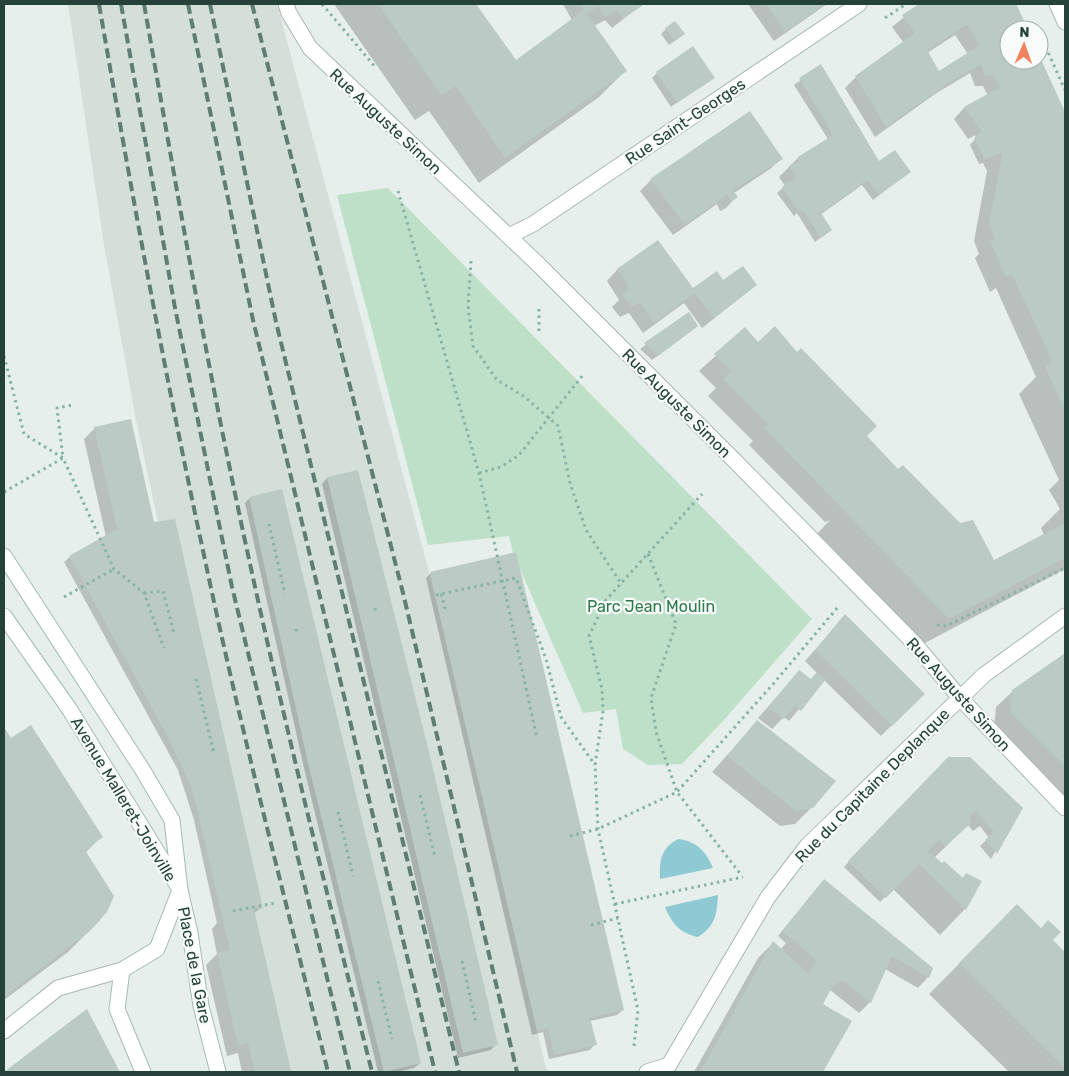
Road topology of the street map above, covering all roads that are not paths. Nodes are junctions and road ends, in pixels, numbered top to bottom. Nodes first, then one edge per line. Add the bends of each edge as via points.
1 (286, 4) edge
2 (859, 4) edge
3 (1057, 4) edge
4 (1065, 22) edge
5 (509, 236) junction
6 (4, 556) edge
7 (4, 616) edge
8 (1065, 616) edge
9 (960, 698) junction
10 (1065, 808) edge
11 (180, 890) junction
12 (122, 970) junction
13 (4, 1031) edge
14 (669, 1068) edge
15 (143, 1072) edge
16 (218, 1072) edge
17 (647, 1072) edge

1 - 5 street, Rue Auguste Simon via 288,13 310,48
2 - 5 street, Rue Saint-Georges via 533,224
3 - 4 street
5 - 9 street, Rue Auguste Simon via 914,643
6 - 11 street, Avenue Malleret-Joinville via 172,820
7 - 11 street, Avenue Malleret-Joinville via 70,710
8 - 9 street, Rue du Capitaine Deplanque via 984,676
9 - 10 street, Rue Auguste Simon
9 - 14 street, Rue du Capitaine Deplanque via 807,846 768,897
11 - 12 street, Place de la Gare via 157,949
11 - 16 street, Place de la Gare via 201,1006
12 - 13 street, Place de la Gare via 58,988
12 - 15 street via 117,1010
14 - 17 street

